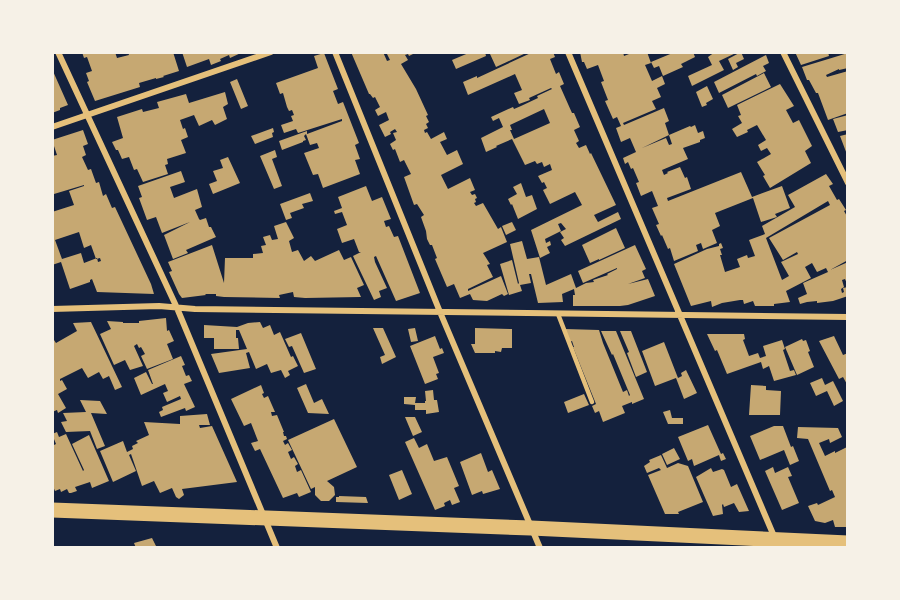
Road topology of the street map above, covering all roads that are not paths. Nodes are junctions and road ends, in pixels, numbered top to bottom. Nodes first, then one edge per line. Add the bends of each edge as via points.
1 (58, 52) edge
2 (271, 52) edge
3 (335, 52) edge
4 (568, 52) edge
5 (783, 52) edge
6 (88, 115) junction
7 (52, 127) edge
8 (848, 183) edge
9 (177, 308) junction
10 (52, 309) edge
11 (440, 312) junction
12 (558, 314) junction
13 (680, 316) junction
14 (848, 317) edge
15 (592, 402) dead end
16 (52, 510) edge
17 (264, 519) junction
18 (531, 528) junction
19 (848, 543) edge
20 (777, 544) edge
21 (277, 548) edge
22 (540, 548) edge

1 - 6 street
2 - 6 street
3 - 11 street
4 - 13 street
5 - 8 street
6 - 7 street
6 - 9 street
9 - 10 street
9 - 11 street
9 - 17 street
11 - 12 street
11 - 18 street
12 - 13 street
12 - 15 lane
13 - 14 street
13 - 20 street
16 - 17 main road
17 - 18 main road
17 - 21 street
18 - 20 main road
18 - 22 street
19 - 20 main road

